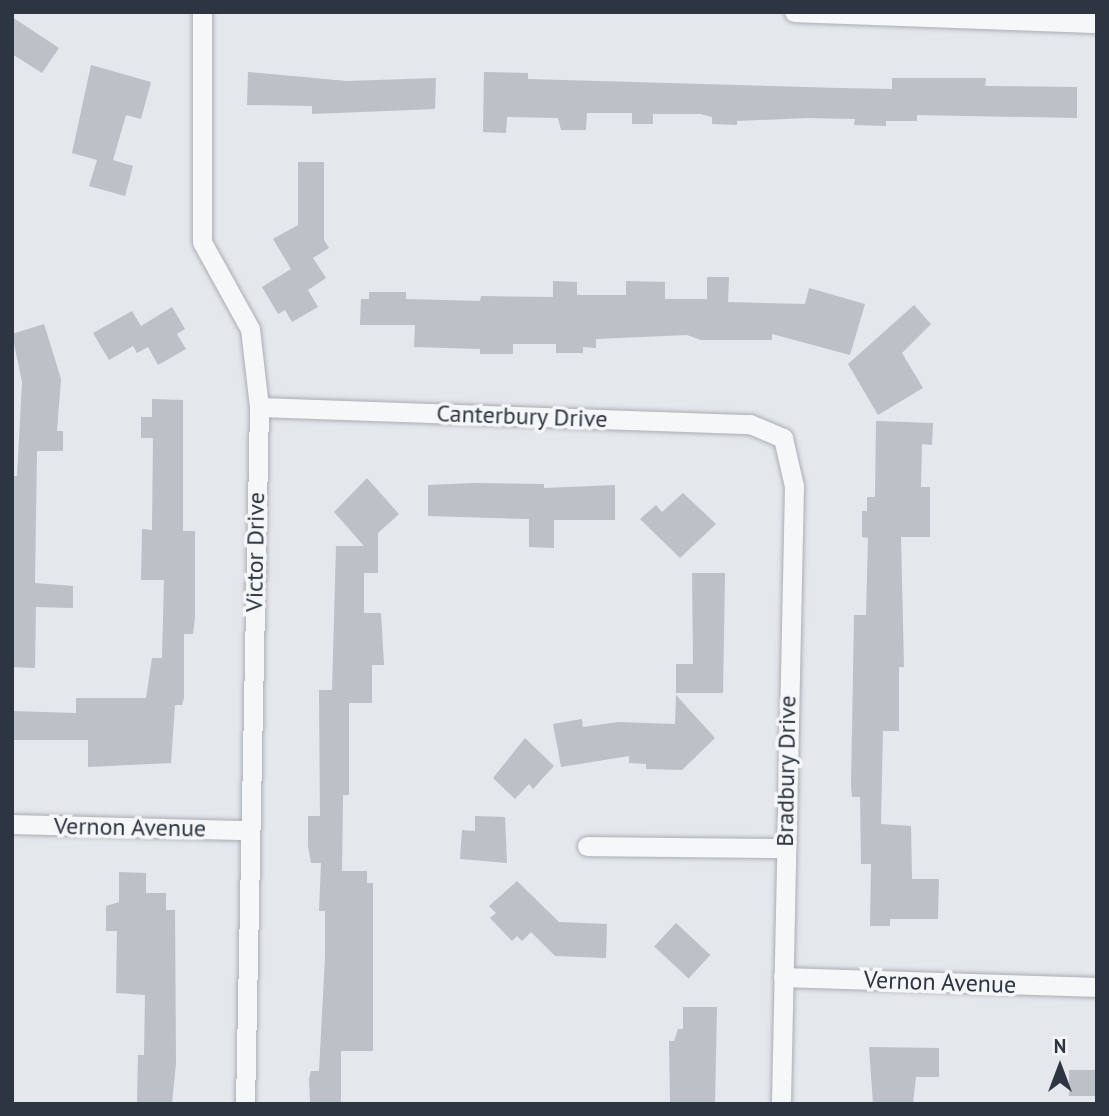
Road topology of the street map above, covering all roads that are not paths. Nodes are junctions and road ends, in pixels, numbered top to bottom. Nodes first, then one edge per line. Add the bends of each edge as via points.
1 (202, 12) edge
2 (794, 12) edge
3 (1097, 23) edge
4 (258, 407) junction
5 (783, 439) joint
6 (12, 824) edge
7 (248, 830) junction
8 (587, 846) dead end
9 (784, 848) junction
10 (783, 977) junction
11 (1097, 987) edge
12 (245, 1104) edge
13 (781, 1104) edge

1 - 4 street, Victor Drive via 202,242 250,330
2 - 3 street
4 - 5 street, Canterbury Drive via 750,424
4 - 7 street, Victor Drive
5 - 9 street, Bradbury Drive via 794,486
6 - 7 street, Vernon Avenue
7 - 12 street, Victor Drive
8 - 9 street
9 - 10 street, Bradbury Drive
10 - 11 street, Vernon Avenue
10 - 13 street, Bradbury Drive

